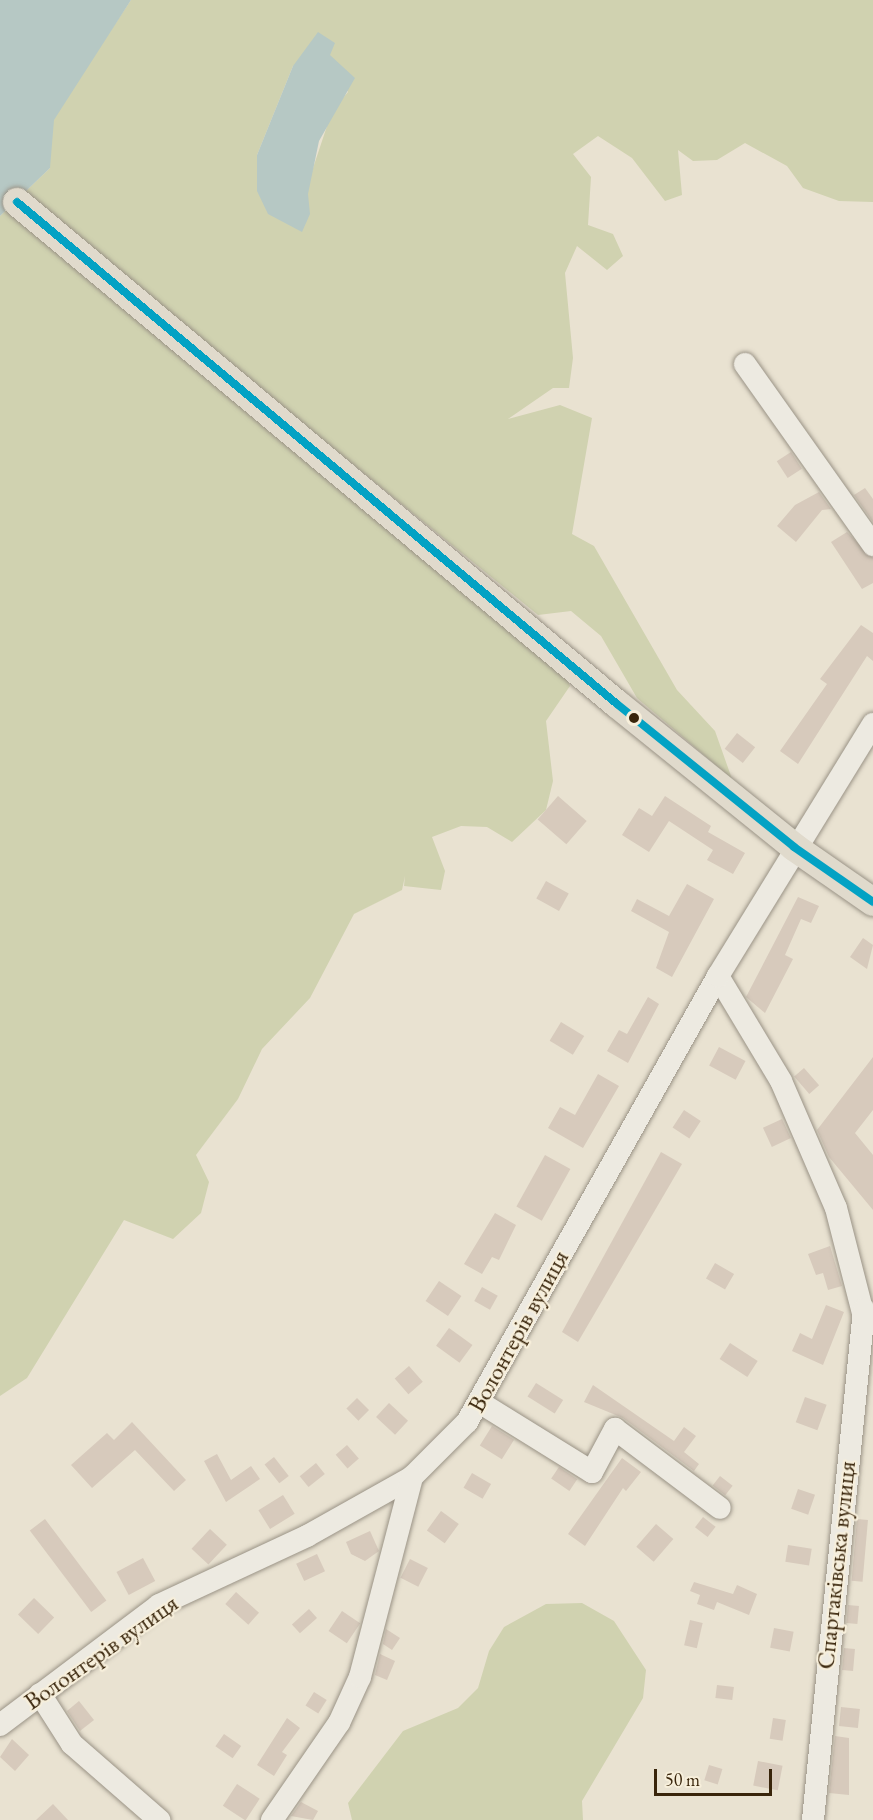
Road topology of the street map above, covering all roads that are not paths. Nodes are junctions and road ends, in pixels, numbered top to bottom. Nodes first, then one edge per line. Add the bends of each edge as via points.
1 (17, 202) dead end
2 (745, 364) dead end
3 (873, 545) edge
4 (873, 724) edge
5 (794, 847) junction
6 (873, 902) edge
7 (718, 976) junction
8 (864, 1310) junction
9 (873, 1364) edge
10 (479, 1402) junction
11 (412, 1477) junction
12 (720, 1508) dead end
13 (40, 1694) junction
14 (0, 1725) edge
15 (159, 1820) edge
16 (272, 1820) edge
17 (813, 1820) edge

1 - 5 main road
2 - 3 street
4 - 5 street, Волонтерів вулиця
5 - 6 main road
5 - 7 street, Волонтерів вулиця
7 - 8 street via 782,1081 837,1208
7 - 10 street, Волонтерів вулиця
8 - 9 street
8 - 17 street, Спартаківська вулиця
10 - 11 street, Волонтерів вулиця
10 - 12 street via 592,1472 615,1430
11 - 13 street, Волонтерів вулиця via 307,1536 159,1605
11 - 16 street via 360,1677 339,1723
13 - 14 street, Волонтерів вулиця
13 - 15 street via 72,1744

